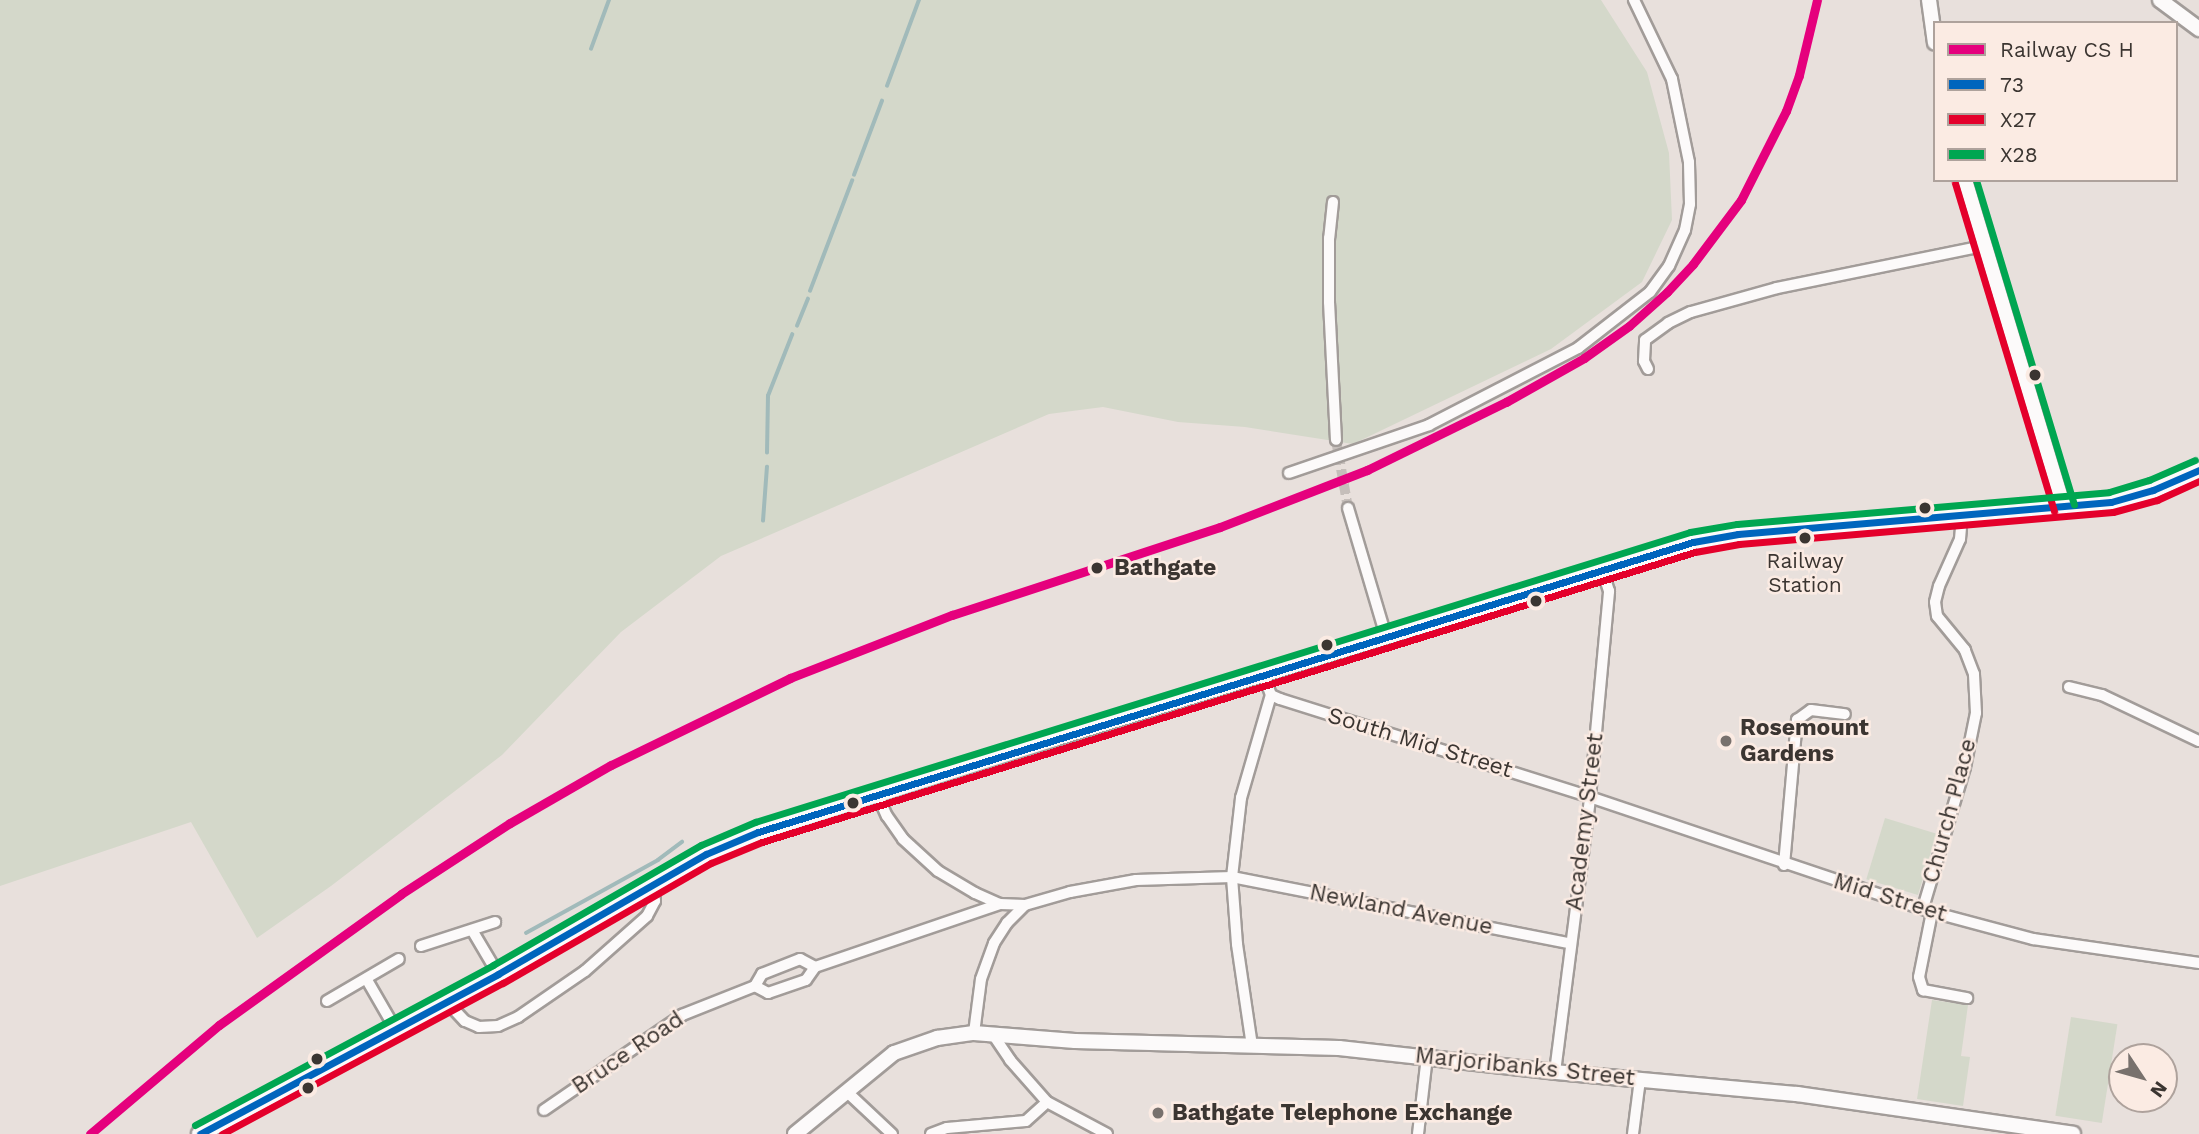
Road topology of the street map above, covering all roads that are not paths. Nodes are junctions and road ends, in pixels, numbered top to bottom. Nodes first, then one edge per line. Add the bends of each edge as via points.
1 (1634, 0) edge
2 (1929, 0) edge
3 (2160, 0) edge
4 (1933, 29) edge
5 (2199, 29) edge
6 (1966, 182) edge
7 (1333, 202) dead end
8 (1984, 246) junction
9 (1648, 369) dead end
10 (1336, 440) tunnel mouth
11 (2199, 470) edge
12 (1289, 473) dead end
13 (1348, 508) tunnel mouth
14 (2064, 508) junction
15 (1962, 515) junction
16 (1603, 572) junction
17 (1386, 636) junction
18 (1263, 674) junction
19 (2069, 687) dead end
20 (1271, 695) junction
21 (1838, 716) dead end
22 (2199, 741) edge
23 (877, 794) junction
24 (1590, 797) junction
25 (1784, 865) junction
26 (1232, 877) junction
27 (653, 884) junction
28 (1000, 904) junction
29 (1025, 905) junction
30 (1927, 910) junction
31 (495, 922) dead end
32 (472, 930) junction
33 (1569, 943) junction
34 (421, 946) dead end
35 (399, 958) dead end
36 (2199, 963) edge
37 (815, 967) junction
38 (498, 974) junction
39 (367, 979) junction
40 (755, 986) junction
41 (1967, 998) dead end
42 (327, 1001) dead end
43 (447, 1002) junction
44 (396, 1030) junction
45 (974, 1033) junction
46 (994, 1036) junction
47 (1252, 1046) junction
48 (1427, 1056) junction
49 (1555, 1072) junction
50 (1640, 1079) junction
51 (846, 1091) junction
52 (1047, 1102) junction
53 (544, 1110) dead end
54 (204, 1133) edge
55 (795, 1134) edge
56 (892, 1134) edge
57 (932, 1134) edge
58 (1107, 1134) edge
59 (1418, 1134) edge
60 (1633, 1134) edge
61 (2071, 1134) edge

1 - 12 street via 1672,79 1689,162 1685,230 1663,275 1631,309 1578,348 1429,425
2 - 4 main road
3 - 5 main road
6 - 8 main road
7 - 10 street via 1329,302
8 - 9 street via 1777,288 1691,312 1645,340
8 - 14 main road
11 - 14 main road via 2132,496
13 - 17 street
14 - 15 main road
15 - 16 main road via 1738,534 1685,545
15 - 30 street, Church Place via 1960,539 1935,602 1937,617 1970,662 1976,713
16 - 17 main road
16 - 24 street, Academy Street via 1609,591
17 - 18 main road
18 - 20 street
18 - 23 main road
19 - 22 street via 2102,695
20 - 24 street, South Mid Street
20 - 26 street via 1241,797
21 - 25 street via 1811,710 1797,720
23 - 27 main road via 758,832
23 - 28 street via 903,839 927,862 951,880
24 - 25 street, Mid Street
24 - 33 street, Academy Street
25 - 30 street, Mid Street
26 - 29 street, Newland Avenue via 1136,880
26 - 33 street, Newland Avenue
26 - 47 street
27 - 38 main road
27 - 43 street via 655,901 648,916 585,971 518,1017 498,1026 479,1027 465,1021
28 - 29 street
28 - 37 street, Bruce Road
29 - 45 street via 994,943 981,979
30 - 36 street, Mid Street via 2034,939
30 - 41 street, Church Place via 1919,977 1923,990
31 - 32 street
32 - 34 street
32 - 38 street
33 - 49 street, Academy Street
35 - 39 street
37 - 40 street, Bruce Road via 806,980 768,993
37 - 40 street, Bruce Road via 800,959 762,974
38 - 43 main road
39 - 42 street
39 - 44 street
40 - 53 street, Bruce Road via 682,1015
43 - 44 main road
44 - 54 main road
45 - 46 main road, Marjoribanks Street
45 - 51 main road, Marjoribanks Street via 937,1038 894,1053
46 - 47 main road, Marjoribanks Street
46 - 52 street
47 - 48 main road, Marjoribanks Street
48 - 49 main road, Marjoribanks Street
48 - 59 street
49 - 50 main road, Marjoribanks Street
50 - 60 street
50 - 61 main road, Marjoribanks Street via 1797,1094
51 - 55 main road, Marjoribanks Street
51 - 56 street
52 - 57 street via 1026,1121 947,1128
52 - 58 street

